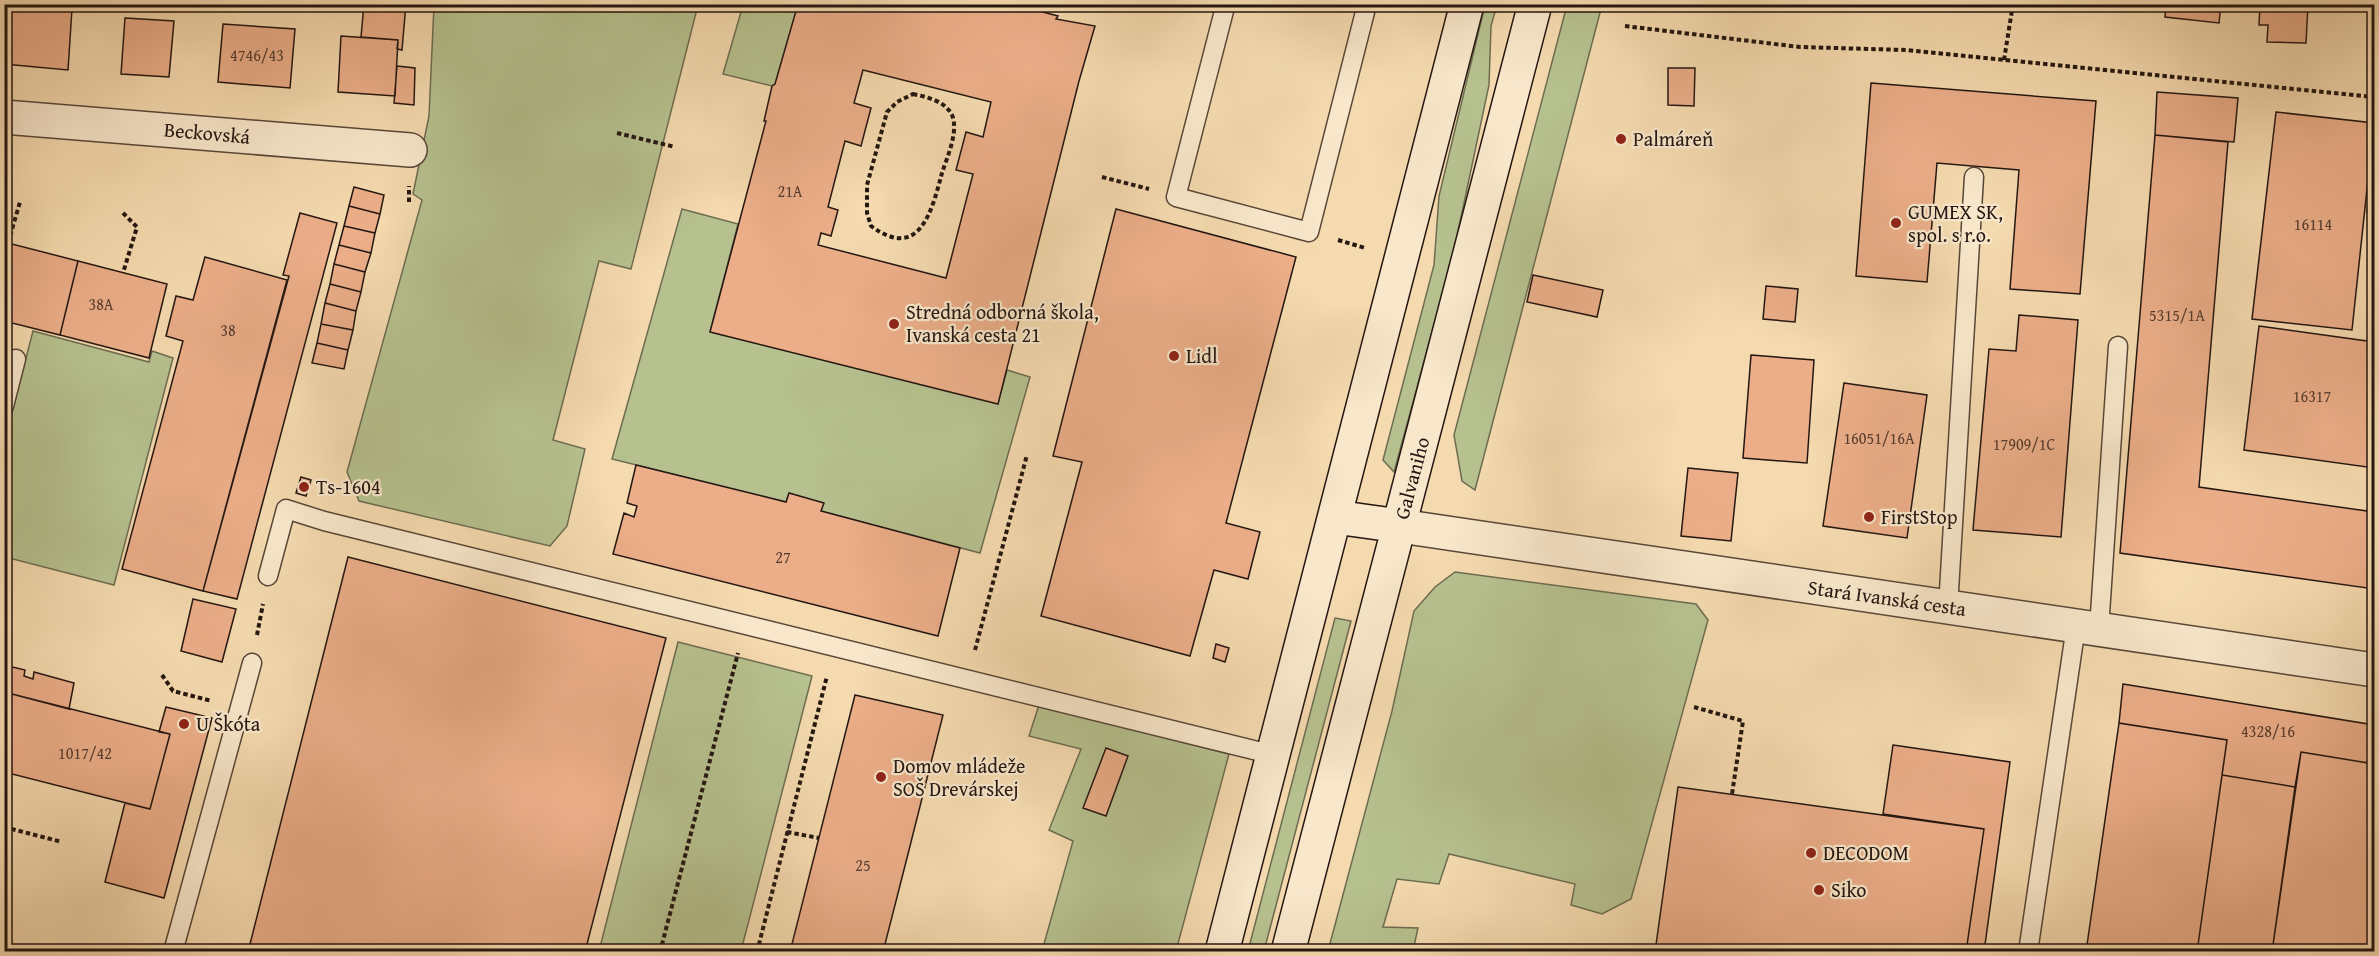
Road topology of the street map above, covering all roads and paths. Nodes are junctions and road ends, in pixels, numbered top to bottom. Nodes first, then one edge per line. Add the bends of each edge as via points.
1 (1218, 4) edge
2 (1367, 4) edge
3 (1467, 4) edge
4 (1536, 4) edge
5 (2013, 4) edge
6 (1625, 26) dead end
7 (2004, 60) junction
8 (2374, 97) edge
9 (4, 117) edge
10 (617, 133) dead end
11 (675, 147) dead end
12 (876, 147) joint
13 (410, 150) dead end
14 (1101, 177) dead end
15 (1974, 177) dead end
16 (1123, 182) dead end
17 (20, 202) dead end
18 (123, 213) dead end
19 (1309, 232) junction
20 (8, 243) dead end
21 (1375, 251) dead end
22 (123, 273) dead end
23 (2118, 346) dead end
24 (16, 359) dead end
25 (4, 406) edge
26 (1027, 455) dead end
27 (1335, 517) junction
28 (1400, 526) junction
29 (268, 576) joint
30 (1948, 607) junction
31 (746, 625) junction
32 (2088, 628) junction
33 (834, 647) junction
34 (252, 663) joint
35 (2374, 670) edge
36 (162, 675) dead end
37 (966, 680) junction
38 (1694, 707) dead end
39 (239, 708) junction
40 (1274, 756) junction
41 (1732, 794) dead end
42 (4, 826) edge
43 (787, 832) junction
44 (819, 838) dead end
45 (62, 842) dead end
46 (173, 951) edge
47 (660, 951) edge
48 (757, 951) edge
49 (1222, 951) edge
50 (1287, 951) edge
51 (2028, 951) edge

1 - 19 lane via 1225,7 1176,197
2 - 19 lane
3 - 27 main road
4 - 28 main road, Galvaniho
5 - 7 path
6 - 7 path via 1800,47 1906,50
7 - 8 path
9 - 13 main road, Beckovská
10 - 11 path
12 - 12 path via 887,112 913,94 943,104 952,116 954,132 932,211 922,228 909,236 892,237 871,226 867,185
14 - 16 path
15 - 30 lane
17 - 20 path
18 - 22 path via 137,227
19 - 21 path
23 - 32 lane
24 - 25 lane
26 - 37 path
27 - 28 main road, Stará Ivanská cesta
27 - 40 main road
28 - 30 main road, Stará Ivanská cesta
28 - 50 main road, Galvaniho
29 - 31 lane via 286,509
29 - 34 path
30 - 32 main road, Stará Ivanská cesta
31 - 33 lane
31 - 47 path
32 - 35 main road, Stará Ivanská cesta
32 - 51 lane
33 - 37 lane
33 - 43 path
34 - 39 lane
36 - 39 path via 173,691
37 - 40 lane
38 - 41 path via 1743,721
39 - 46 lane
40 - 49 main road
42 - 45 path
43 - 44 path
43 - 48 path

